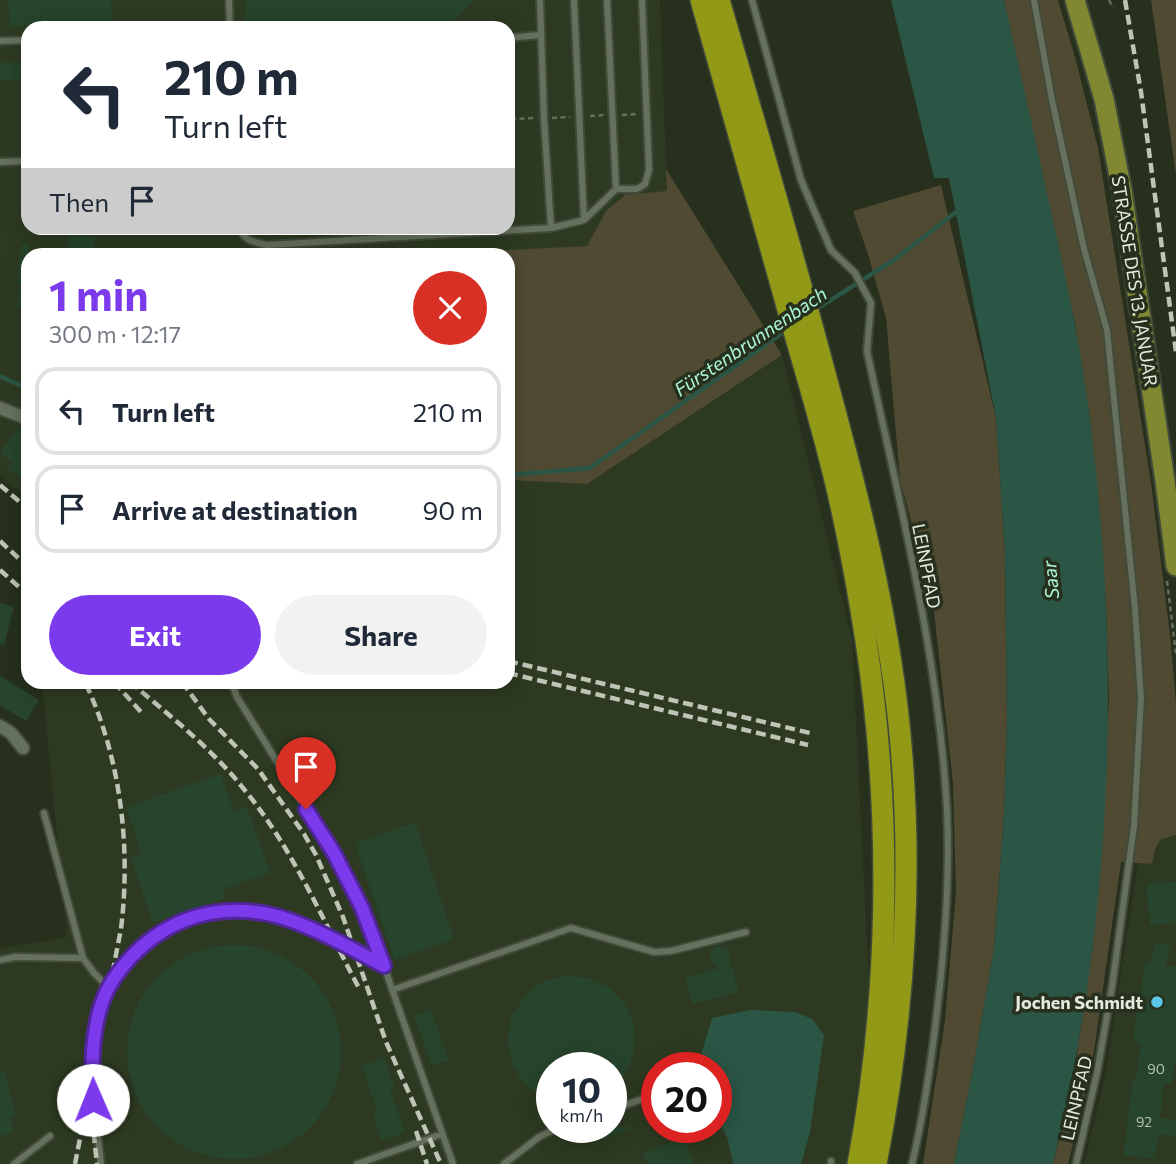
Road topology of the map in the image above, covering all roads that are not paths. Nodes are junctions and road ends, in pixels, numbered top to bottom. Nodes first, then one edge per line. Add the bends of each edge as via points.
1 (229, 0) edge
2 (540, 0) edge
3 (574, 0) edge
4 (607, 0) edge
5 (642, 0) edge
6 (699, 0) edge
7 (721, 0) edge
8 (752, 0) edge
9 (1034, 0) edge
10 (1076, 0) edge
11 (230, 21) edge
12 (717, 25) junction
13 (540, 35) junction
14 (515, 37) edge
15 (21, 40) edge
16 (0, 41) edge
17 (21, 161) edge
18 (0, 162) edge
19 (616, 189) junction
20 (584, 220) junction
21 (551, 228) junction
22 (515, 229) edge
23 (242, 235) edge
24 (393, 235) edge
25 (806, 337) junction
26 (0, 408) edge
27 (21, 416) edge
28 (1176, 566) edge
29 (234, 689) edge
30 (0, 726) edge
31 (23, 748) dead end
32 (44, 813) dead end
33 (746, 932) dead end
34 (83, 958) junction
35 (0, 960) edge
36 (384, 966) junction
37 (108, 988) junction
38 (392, 990) junction
39 (442, 1134) junction
40 (50, 1136) dead end
41 (536, 1139) edge
42 (14, 1164) edge
43 (101, 1164) edge
44 (357, 1164) edge
45 (453, 1164) edge
46 (504, 1164) edge
47 (858, 1164) edge
48 (876, 1164) edge
49 (912, 1164) edge
50 (1076, 1164) edge

1 - 11 lane
2 - 13 lane
3 - 20 lane
4 - 19 lane
5 - 19 lane via 649,170 645,184 637,189
6 - 12 highway
7 - 12 highway
8 - 49 lane, LEINPFAD via 801,180 831,250 855,273 871,303 867,351 936,693 947,809 947,905 927,1086
9 - 50 lane, LEINPFAD via 1084,249 1107,330 1141,698 1134,826 1114,973
10 - 28 main road, STRASSE DES 13. JANUAR via 1104,99 1122,191
12 - 25 highway
13 - 14 lane
13 - 21 lane
15 - 16 lane
17 - 18 lane
19 - 20 lane
20 - 21 lane
21 - 22 lane
23 - 24 lane via 267,245
25 - 47 highway via 866,644 881,796 881,978 875,1058
25 - 48 highway via 849,466 875,574 899,722 905,903 901,980
26 - 27 street
29 - 36 lane via 334,853
30 - 31 street
32 - 34 lane
33 - 38 lane via 654,952 570,928
34 - 35 lane
34 - 37 lane
36 - 37 lane via 293,922 226,911 179,922 159,933 122,967
36 - 38 lane
37 - 43 lane via 92,1051
38 - 39 lane
39 - 44 lane
39 - 45 lane
40 - 42 lane
41 - 46 lane

